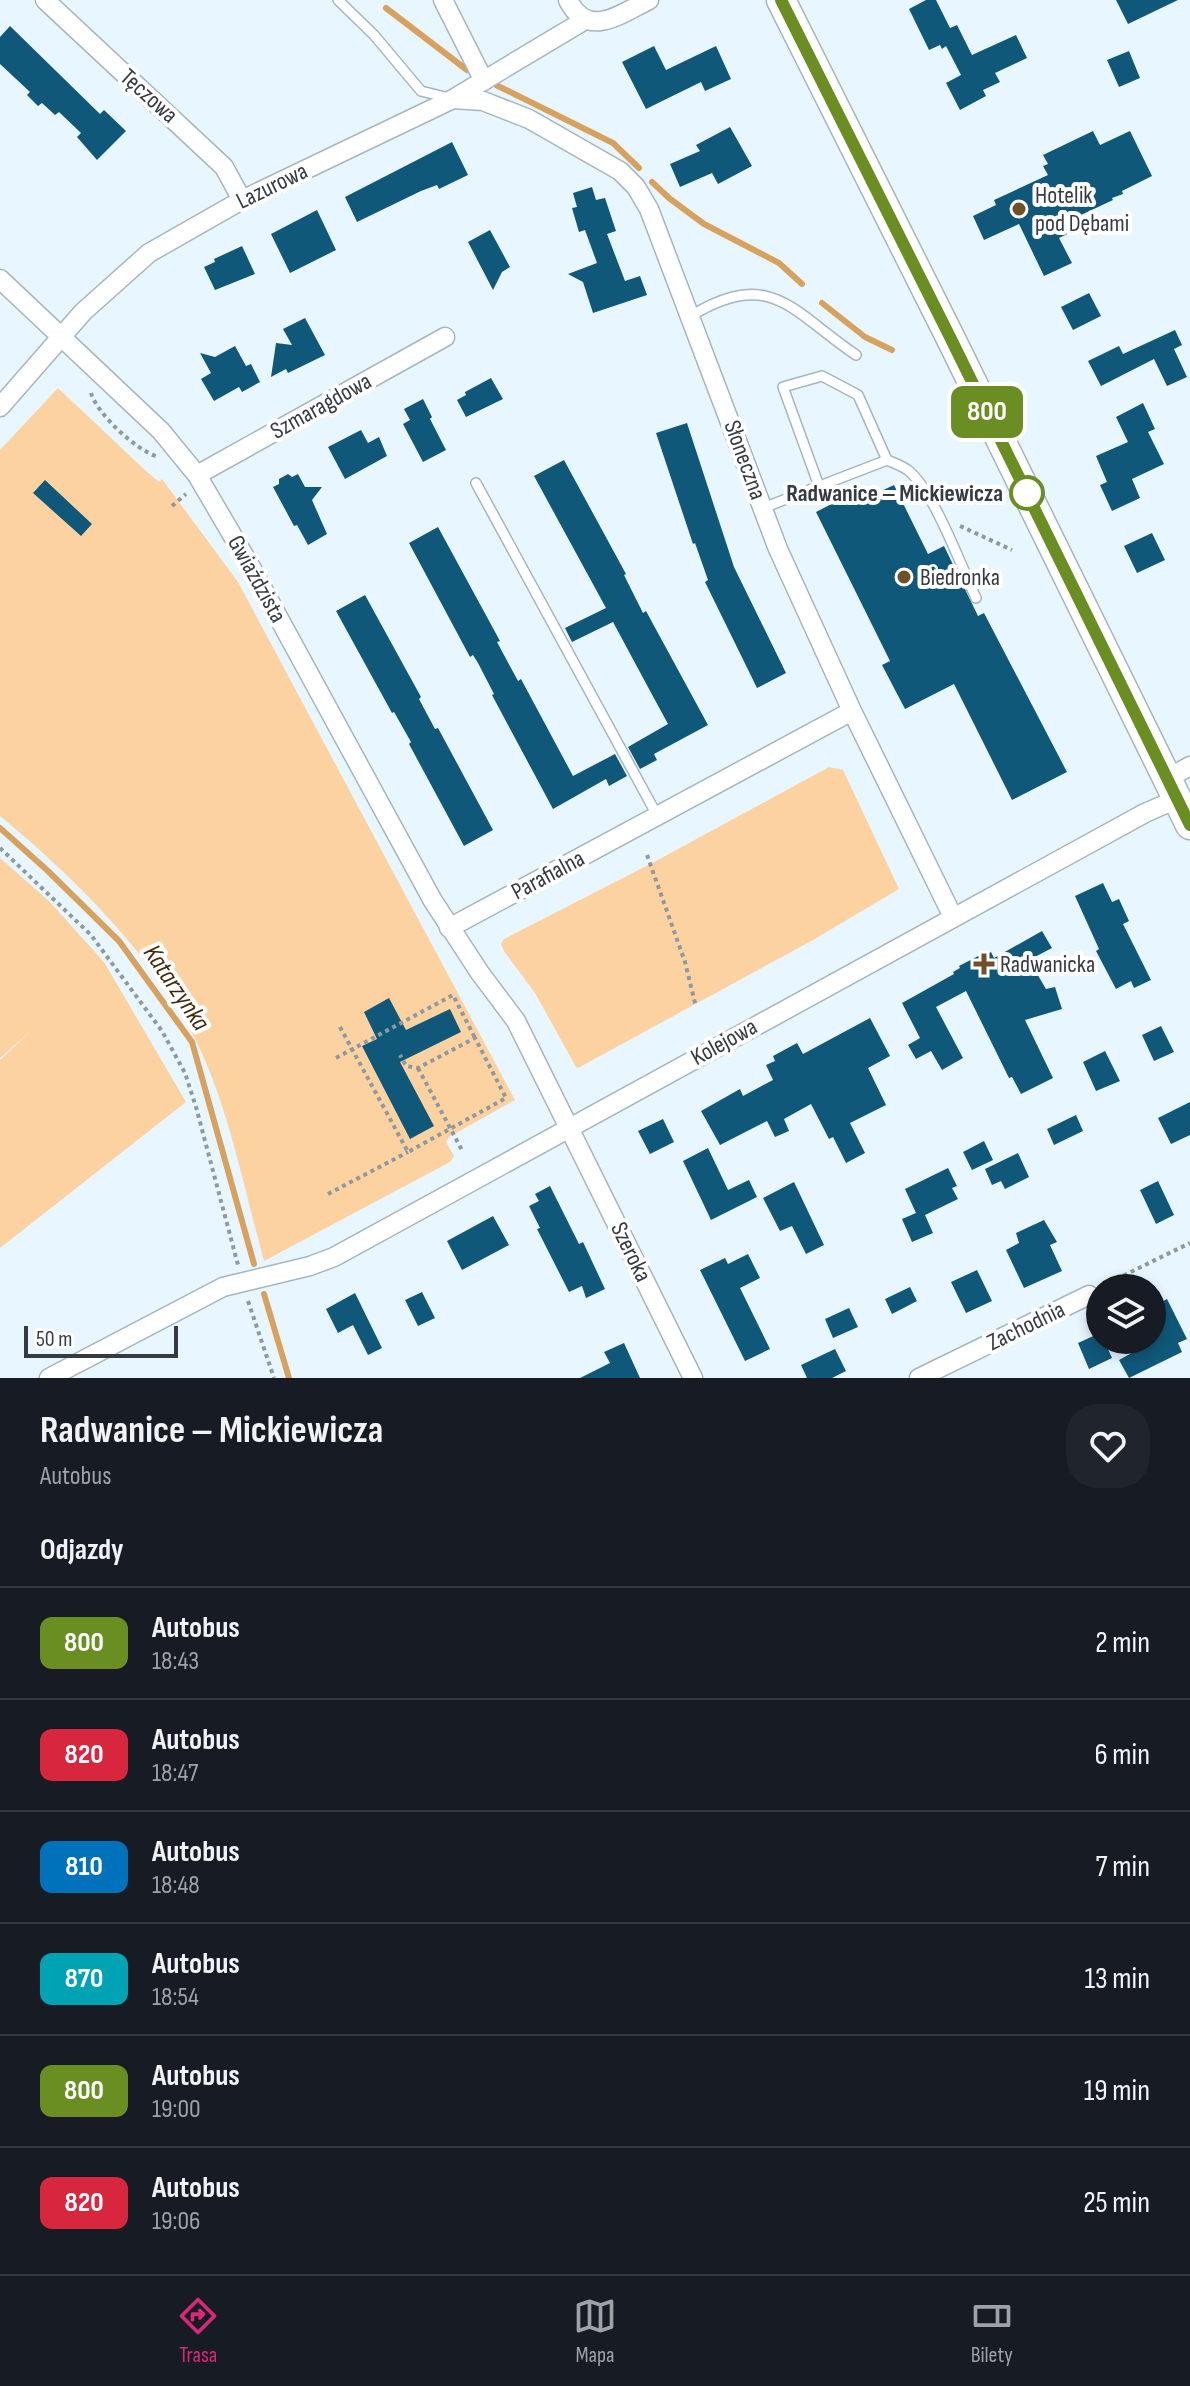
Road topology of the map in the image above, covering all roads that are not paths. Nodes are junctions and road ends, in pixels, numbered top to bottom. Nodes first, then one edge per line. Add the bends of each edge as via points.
1 (45, 0) edge
2 (338, 0) edge
3 (443, 0) edge
4 (568, 0) edge
5 (649, 0) edge
6 (781, 0) edge
7 (585, 20) junction
8 (484, 81) junction
9 (453, 99) junction
10 (242, 200) junction
11 (0, 279) edge
12 (689, 317) junction
13 (62, 337) junction
14 (445, 337) dead end
15 (856, 355) dead end
16 (0, 407) edge
17 (887, 460) junction
18 (191, 480) junction
19 (476, 483) dead end
20 (819, 486) junction
21 (763, 508) junction
22 (976, 598) dead end
23 (852, 711) junction
24 (1178, 781) edge
25 (658, 817) junction
26 (1190, 825) edge
27 (953, 917) junction
28 (449, 928) junction
29 (570, 1126) junction
30 (1086, 1296) edge
31 (49, 1378) edge
32 (693, 1378) edge
33 (919, 1378) edge

1 - 10 street, Tęczowa via 224,167
2 - 9 lane via 421,91
3 - 8 street
4 - 7 street
5 - 7 street via 603,23
6 - 24 main road via 1079,597
7 - 8 street, Lazurowa
8 - 9 street, Lazurowa
9 - 10 street, Lazurowa
9 - 12 street, Słoneczna via 483,101 529,119 620,171 649,209
10 - 13 street, Lazurowa via 149,253
11 - 13 street, Gwiaździsta
12 - 15 lane via 729,297 766,296 798,310
12 - 21 street, Słoneczna
13 - 16 street, Lazurowa
13 - 18 street, Gwiaździsta via 161,431
14 - 18 street, Szmaragdowa
17 - 20 lane
17 - 20 lane via 858,395 822,376 783,387
17 - 22 lane via 918,482
18 - 28 street, Gwiaździsta via 252,569
19 - 25 lane
20 - 21 lane
21 - 23 street, Słoneczna
23 - 25 street, Parafialna
23 - 27 street, Słoneczna
24 - 26 main road
24 - 27 street, Kolejowa
25 - 28 street, Parafialna
27 - 29 street, Kolejowa
28 - 29 street via 516,1021
29 - 31 street, Kolejowa via 334,1257 223,1287
29 - 32 street, Szeroka
30 - 33 street, Zachodnia

